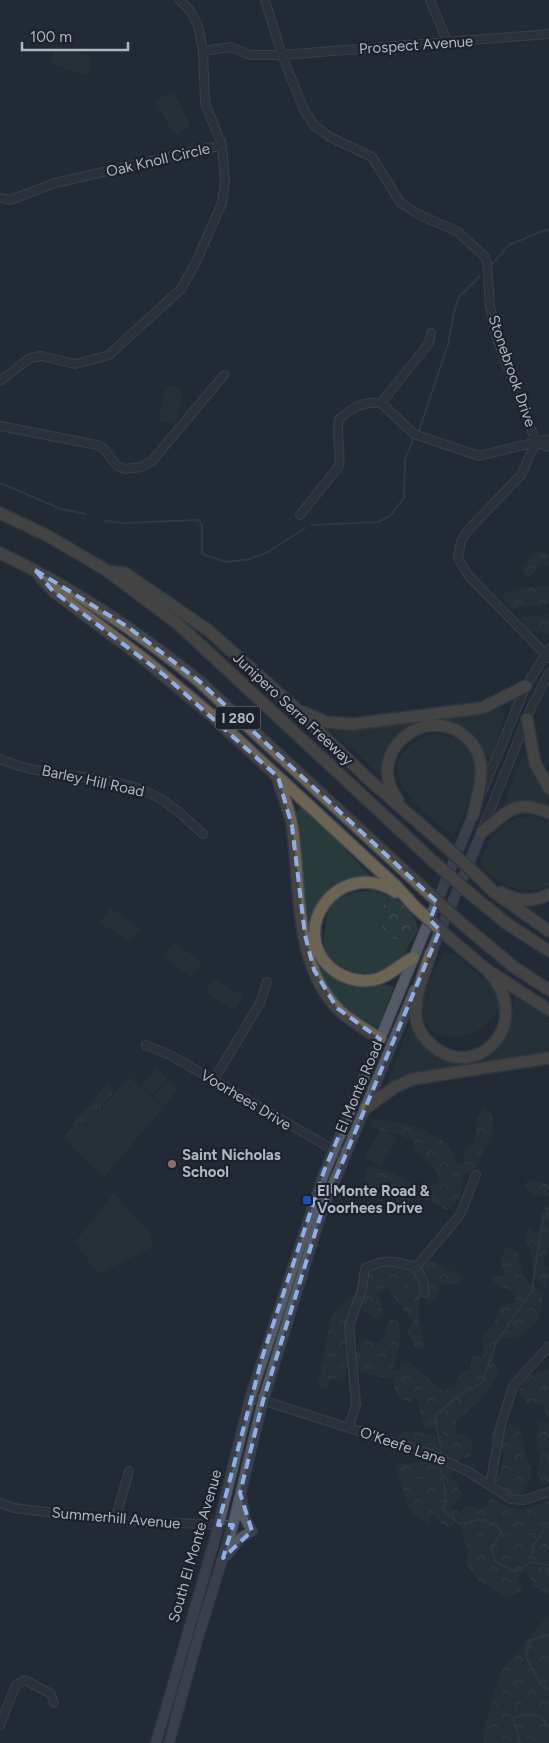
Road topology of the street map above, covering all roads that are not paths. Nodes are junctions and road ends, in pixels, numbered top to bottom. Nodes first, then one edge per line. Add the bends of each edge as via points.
1 (180, 0) edge
2 (265, 0) edge
3 (430, 0) edge
4 (549, 34) edge
5 (447, 41) junction
6 (203, 51) junction
7 (282, 55) junction
8 (222, 145) junction
9 (0, 198) edge
10 (431, 333) dead end
11 (224, 375) dead end
12 (0, 381) edge
13 (381, 404) junction
14 (0, 426) edge
15 (549, 439) edge
16 (536, 442) junction
17 (549, 447) edge
18 (0, 513) edge
19 (300, 515) dead end
20 (0, 553) edge
21 (35, 570) junction
22 (106, 570) junction
23 (548, 654) edge
24 (549, 673) edge
25 (526, 686) junction
26 (291, 704) junction
27 (527, 720) junction
28 (0, 759) edge
29 (278, 778) junction
30 (549, 788) edge
31 (549, 813) edge
32 (473, 815) junction
33 (421, 825) junction
34 (482, 832) junction
35 (203, 834) dead end
36 (479, 877) junction
37 (549, 894) edge
38 (416, 907) junction
39 (549, 931) edge
40 (549, 951) edge
41 (430, 954) junction
42 (413, 958) junction
43 (487, 970) junction
44 (266, 982) dead end
45 (549, 990) edge
46 (549, 1010) edge
47 (380, 1039) junction
48 (146, 1045) dead end
49 (549, 1058) edge
50 (213, 1081) junction
51 (366, 1108) junction
52 (333, 1151) junction
53 (346, 1157) junction
54 (476, 1175) dead end
55 (416, 1268) junction
56 (425, 1293) dead end
57 (549, 1346) edge
58 (262, 1358) joint
59 (250, 1398) junction
60 (263, 1401) junction
61 (349, 1427) junction
62 (129, 1471) dead end
63 (490, 1485) junction
64 (549, 1492) edge
65 (240, 1493) junction
66 (0, 1504) edge
67 (115, 1520) junction
68 (218, 1525) junction
69 (233, 1525) junction
70 (223, 1558) junction
71 (54, 1703) dead end
72 (0, 1725) edge
73 (156, 1743) edge
74 (169, 1743) edge

1 - 6 street, Oak Knoll Circle via 198,25
2 - 7 street, Stonebrook Drive
3 - 5 street
4 - 5 street, Prospect Avenue
5 - 7 street, Prospect Avenue
6 - 7 street via 231,47 250,55
6 - 8 street, Oak Knoll Circle via 205,103
7 - 16 street, Stonebrook Drive via 304,110 315,126 372,157 400,202 458,232 484,257 489,268 490,306 497,338
8 - 9 street, Oak Knoll Circle via 55,183 10,200
8 - 12 street via 225,181 222,203 196,264 181,289 109,355 75,364 41,356 30,358
10 - 13 street via 429,342
11 - 14 street via 152,461 132,470 117,466 97,445
13 - 16 street via 414,434 472,454 487,455
13 - 19 street via 357,405 339,419 339,466
15 - 16 street
16 - 17 street
16 - 23 street, Stonebrook Drive via 521,475 464,535 458,555 468,574
18 - 22 highway, Junipero Serra Freeway / I 280
20 - 21 highway, I 280
21 - 29 highway via 53,591 164,675
21 - 45 highway, I 280, bridge via 128,627 199,681 461,923 514,967
22 - 26 highway via 125,572 179,608
22 - 40 highway, Junipero Serra Freeway / I 280, bridge via 199,642 473,896 506,923
23 - 25 street, El Monte Road
24 - 27 street, El Monte Road
25 - 26 highway via 482,708 352,724 326,722
25 - 32 street, El Monte Road
26 - 33 highway
27 - 30 highway via 534,763
27 - 34 street, El Monte Road
28 - 35 street, Barley Hill Road via 149,793
29 - 38 highway
29 - 47 highway via 292,826 305,935 314,970 325,994 337,1008
31 - 34 highway via 534,807 516,808 500,815
32 - 33 highway via 481,775 477,750 457,731 431,725 403,737 391,753 387,770 395,796
32 - 42 main road, El Monte Road
33 - 36 highway, bridge
34 - 41 main road, El Monte Road
36 - 37 highway via 503,894 519,899 537,899
36 - 39 highway via 494,892
38 - 42 highway via 382,884 357,882 341,888 327,899 315,928 317,943 327,963 355,980 382,977
38 - 43 highway, bridge
41 - 43 highway via 417,995 416,1018 425,1039 450,1056 468,1057 484,1051 502,1031 507,1013 505,997
41 - 51 main road, El Monte Road
42 - 47 main road, El Monte Road
43 - 46 highway
44 - 50 street via 260,1003
47 - 52 main road, El Monte Road
48 - 50 street, Voorhees Drive via 170,1055
49 - 51 highway via 413,1080 394,1087
50 - 52 street, Voorhees Drive
51 - 53 main road, El Monte Road
52 - 53 street, Voorhees Drive
52 - 58 main road, El Monte Road
53 - 60 main road, El Monte Road via 322,1211
54 - 55 street via 460,1215
55 - 56 street
55 - 61 street via 383,1260 365,1268 362,1290 348,1326 356,1404
57 - 63 street via 513,1386 501,1425
58 - 59 main road, South El Monte Avenue
59 - 60 street, O'Keefe Lane
59 - 68 main road, South El Monte Avenue
60 - 61 street, O'Keefe Lane
60 - 65 main road, El Monte Road
61 - 63 street, O'Keefe Lane via 433,1455
62 - 67 street
63 - 64 street, O'Keefe Lane via 511,1499 524,1500
65 - 69 main road, El Monte Road
65 - 70 main road via 246,1520 252,1530
66 - 67 street, Summerhill Avenue
67 - 68 street, Summerhill Avenue
68 - 69 street, Summerhill Avenue
68 - 73 main road, South El Monte Avenue
69 - 70 main road, South El Monte Avenue
70 - 74 main road, South El Monte Avenue
71 - 72 street via 51,1694 25,1680 16,1685

